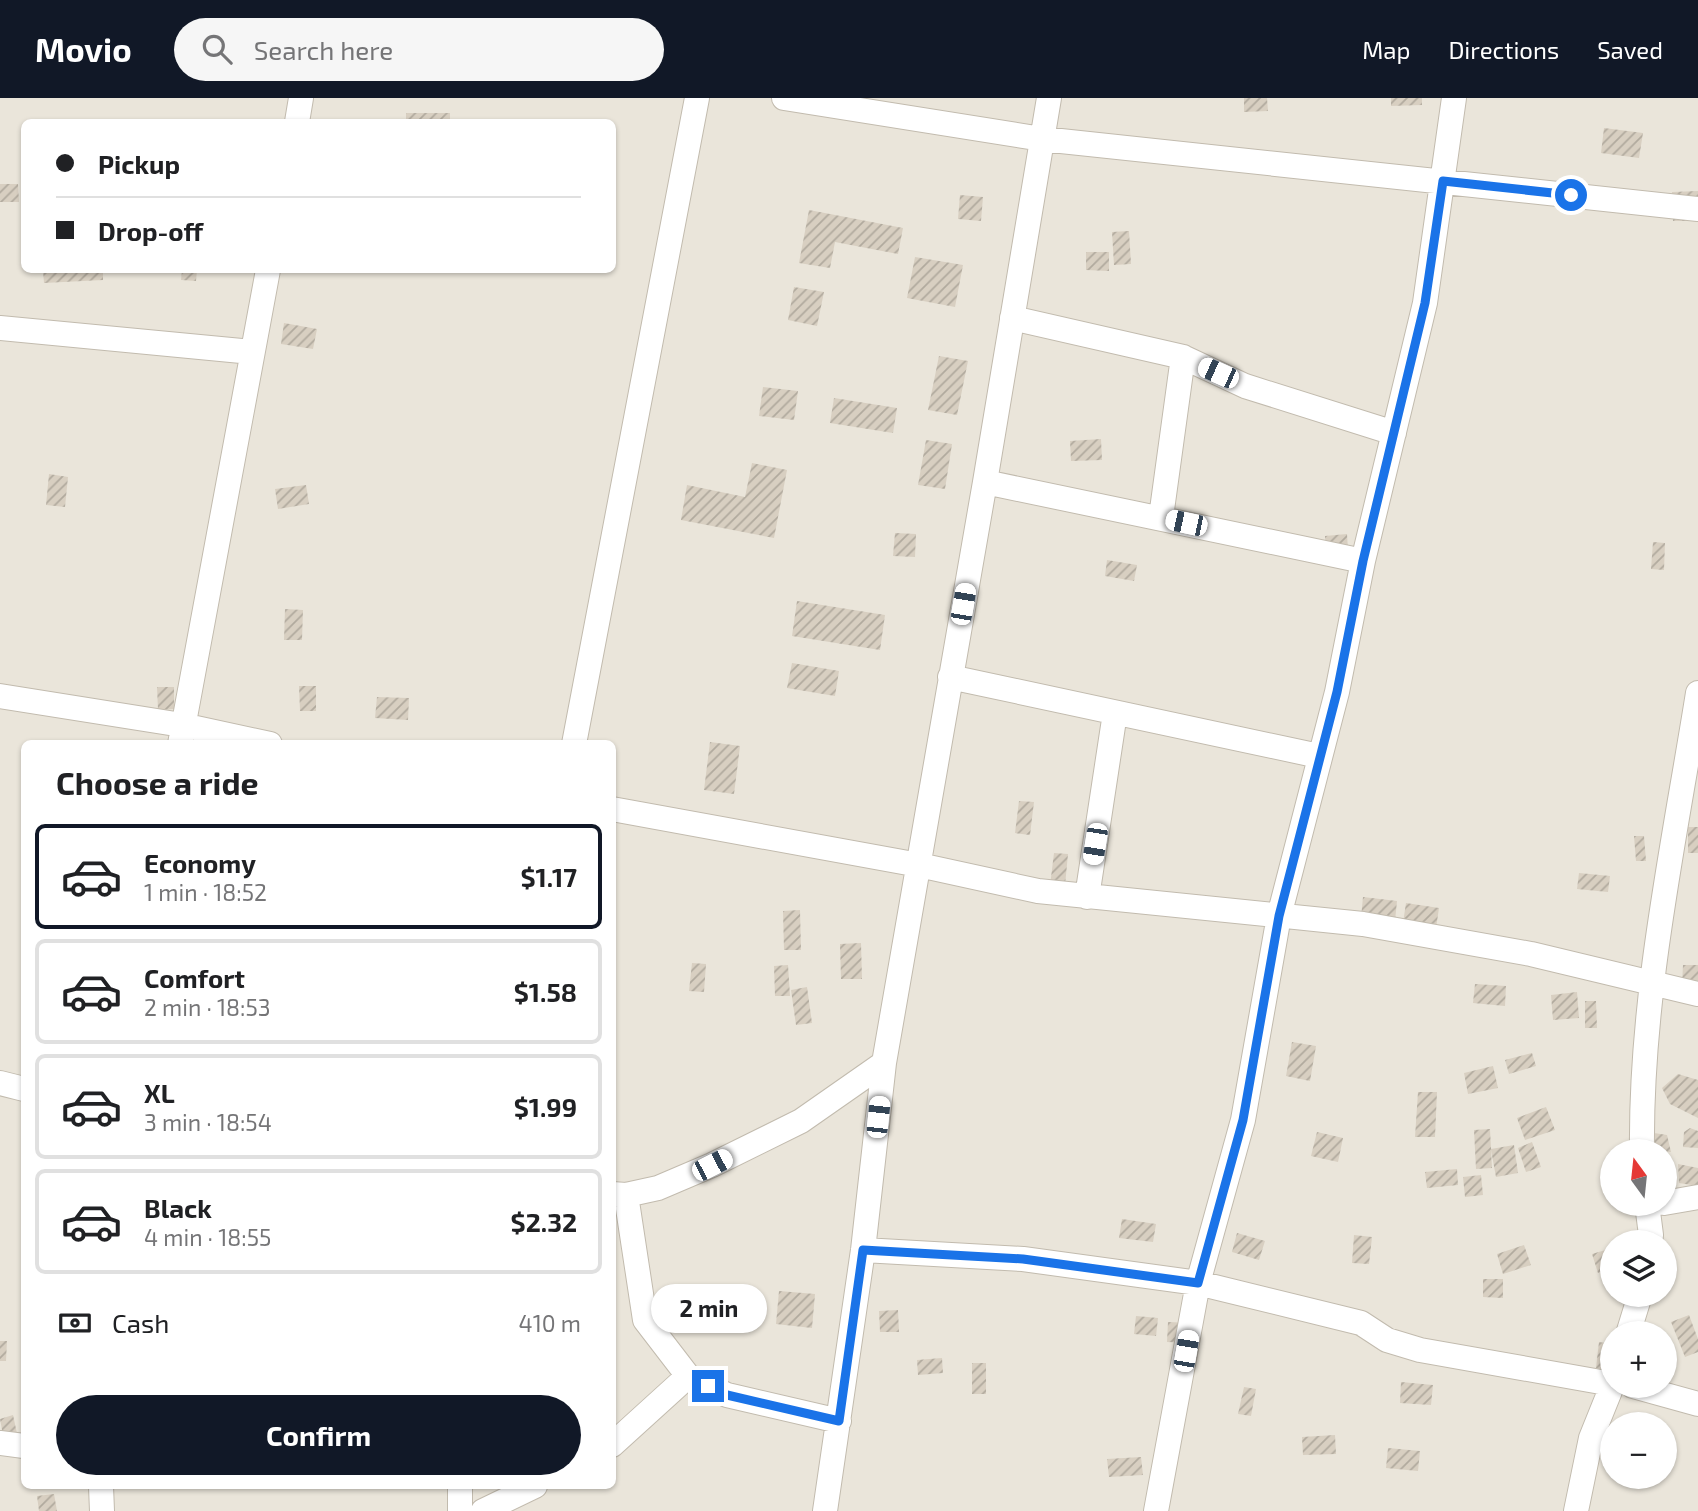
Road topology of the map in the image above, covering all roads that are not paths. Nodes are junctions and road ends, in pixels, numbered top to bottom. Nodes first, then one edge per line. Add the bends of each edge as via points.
1 (302, 98) edge
2 (697, 98) edge
3 (784, 98) edge
4 (1049, 98) edge
5 (1454, 98) edge
6 (298, 119) edge
7 (1042, 139) junction
8 (1443, 181) junction
9 (1698, 209) edge
10 (267, 273) edge
11 (1012, 318) junction
12 (0, 328) edge
13 (252, 352) junction
14 (1183, 357) junction
15 (1394, 433) junction
16 (985, 482) junction
17 (1161, 517) junction
18 (1363, 561) junction
19 (950, 677) junction
20 (1698, 693) edge
21 (0, 696) edge
22 (1115, 713) junction
23 (181, 734) edge
24 (234, 740) edge
25 (575, 740) edge
26 (1319, 756) junction
27 (616, 810) edge
28 (919, 865) junction
29 (1087, 897) junction
30 (1279, 916) junction
31 (1652, 984) junction
32 (1698, 994) edge
33 (884, 1063) junction
34 (0, 1083) edge
35 (21, 1088) edge
36 (1642, 1139) edge
37 (619, 1194) edge
38 (1698, 1197) edge
39 (1677, 1200) edge
40 (863, 1250) junction
41 (1198, 1283) junction
42 (688, 1376) junction
43 (1600, 1383) edge
44 (1607, 1398) edge
45 (1676, 1398) edge
46 (1698, 1404) edge
47 (839, 1421) junction
48 (616, 1441) edge
49 (0, 1443) edge
50 (21, 1446) edge
51 (101, 1489) edge
52 (460, 1489) edge
53 (529, 1489) edge
54 (102, 1511) edge
55 (460, 1511) edge
56 (483, 1511) edge
57 (825, 1511) edge
58 (1156, 1511) edge
59 (1576, 1511) edge

1 - 6 street
2 - 25 street
3 - 7 street
4 - 7 street
5 - 8 street
7 - 8 street
7 - 11 street
8 - 9 street
8 - 15 street via 1425,303
10 - 13 street
11 - 14 street
11 - 16 street
12 - 13 street
13 - 23 street
14 - 15 street via 1245,386
14 - 17 street
15 - 18 street
16 - 17 street
16 - 19 street
17 - 18 street
18 - 26 street
19 - 22 street
19 - 28 street
20 - 31 street
21 - 23 street
22 - 26 street
22 - 29 street
23 - 24 street
26 - 30 street
27 - 28 street
28 - 29 street
28 - 33 street
29 - 30 street
30 - 31 street via 1363,924 1531,954
30 - 41 street via 1243,1120
31 - 32 street
31 - 36 street
33 - 37 street via 801,1121 712,1165 658,1188
33 - 40 street
34 - 35 street
37 - 42 street via 645,1320
38 - 39 street
40 - 41 street via 1023,1259
40 - 47 street
41 - 43 street via 1361,1323 1387,1340 1420,1350
41 - 58 street
42 - 47 street via 727,1395
42 - 48 street
44 - 59 street via 1591,1438
45 - 46 street
47 - 57 street
49 - 50 street
51 - 54 street
52 - 55 street
53 - 56 street

